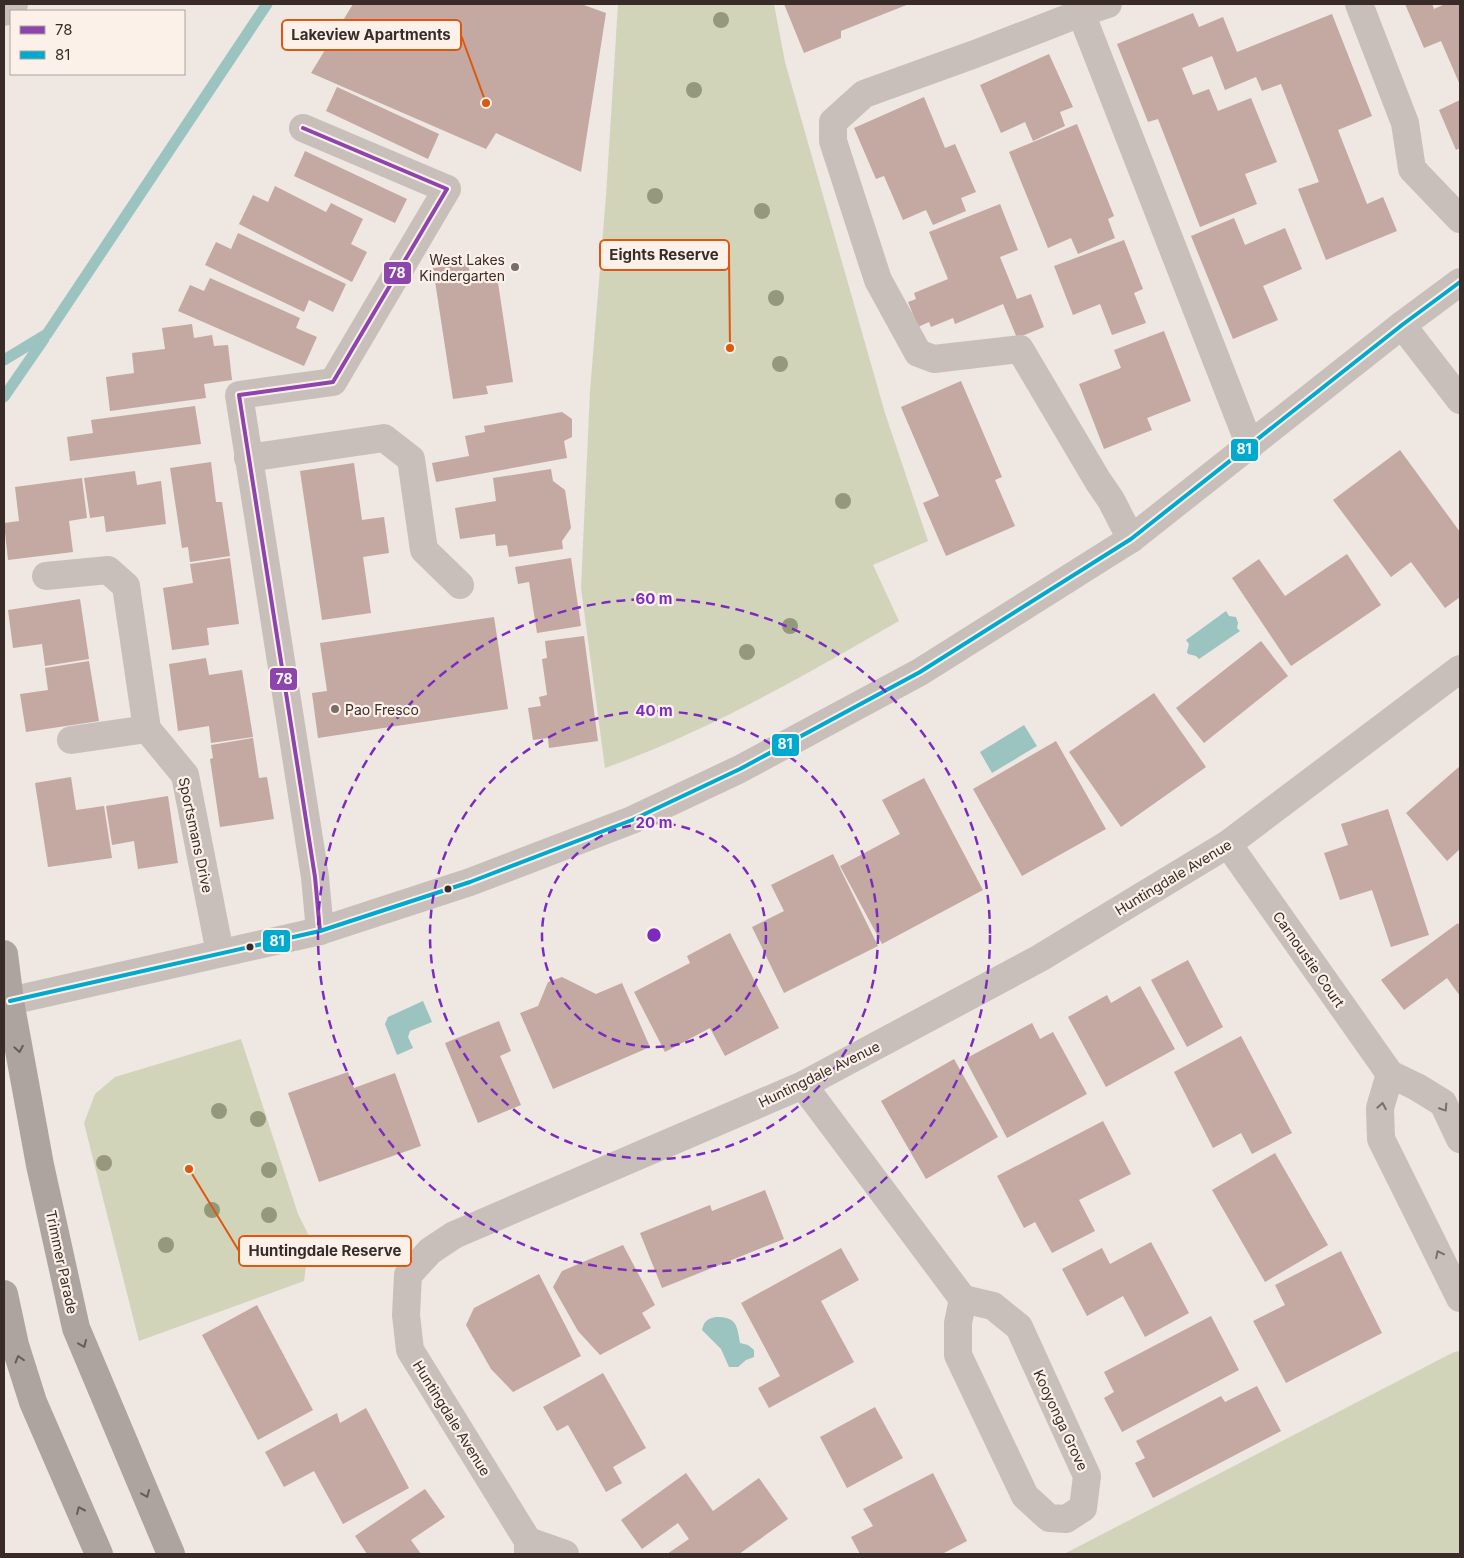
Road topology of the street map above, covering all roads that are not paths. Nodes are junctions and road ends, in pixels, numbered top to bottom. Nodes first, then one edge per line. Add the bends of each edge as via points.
1 (14, 4) edge
2 (1108, 4) edge
3 (1359, 4) edge
4 (4, 12) edge
5 (1081, 13) junction
6 (303, 128) dead end
7 (1460, 219) edge
8 (1460, 282) edge
9 (1402, 324) junction
10 (1460, 400) edge
11 (1250, 446) junction
12 (248, 458) junction
13 (1131, 539) junction
14 (46, 576) dead end
15 (460, 585) dead end
16 (1460, 669) edge
17 (147, 729) junction
18 (71, 740) dead end
19 (1228, 844) junction
20 (320, 931) junction
21 (220, 953) junction
22 (4, 954) edge
23 (6, 1003) edge
24 (1390, 1074) junction
25 (803, 1085) junction
26 (1460, 1139) edge
27 (4, 1294) edge
28 (1460, 1298) edge
29 (963, 1299) junction
30 (528, 1548) edge
31 (99, 1554) edge
32 (171, 1554) edge
33 (565, 1554) edge

1 - 4 street
2 - 5 street
3 - 7 street via 1405,122 1412,169
5 - 11 street
5 - 13 street via 864,94 833,122 833,142 878,280 918,353 934,359 1020,349
6 - 12 street via 447,189 333,382 239,395
8 - 9 street
9 - 10 street
9 - 11 street
11 - 13 street
12 - 15 street via 384,438 411,459 424,550
12 - 20 street via 315,877
13 - 20 street via 920,672 740,769 632,820 470,882
14 - 17 street via 108,570 126,586
16 - 19 street, Huntingdale Avenue
17 - 18 street
17 - 21 street, Sportsmans Drive via 185,775
19 - 24 street, Carnoustie Court
19 - 25 street, Huntingdale Avenue via 1040,958
20 - 21 street
21 - 23 street
22 - 23 main road, Trimmer Parade
23 -> 32 main road, Trimmer Parade via 76,1328
24 -> 26 street, Carnoustie Court via 1443,1103
28 -> 24 street via 1381,1139 1380,1108
25 - 29 street
25 - 30 street, Huntingdale Avenue via 454,1235 430,1251 408,1275 406,1315 410,1350
31 -> 27 main road via 33,1402 15,1345
29 - 29 street, Kooyonga Grove via 993,1306 1019,1327 1087,1476 1083,1508 1066,1519 1049,1518 1025,1496 958,1355 958,1323
30 - 33 street, Huntingdale Avenue

